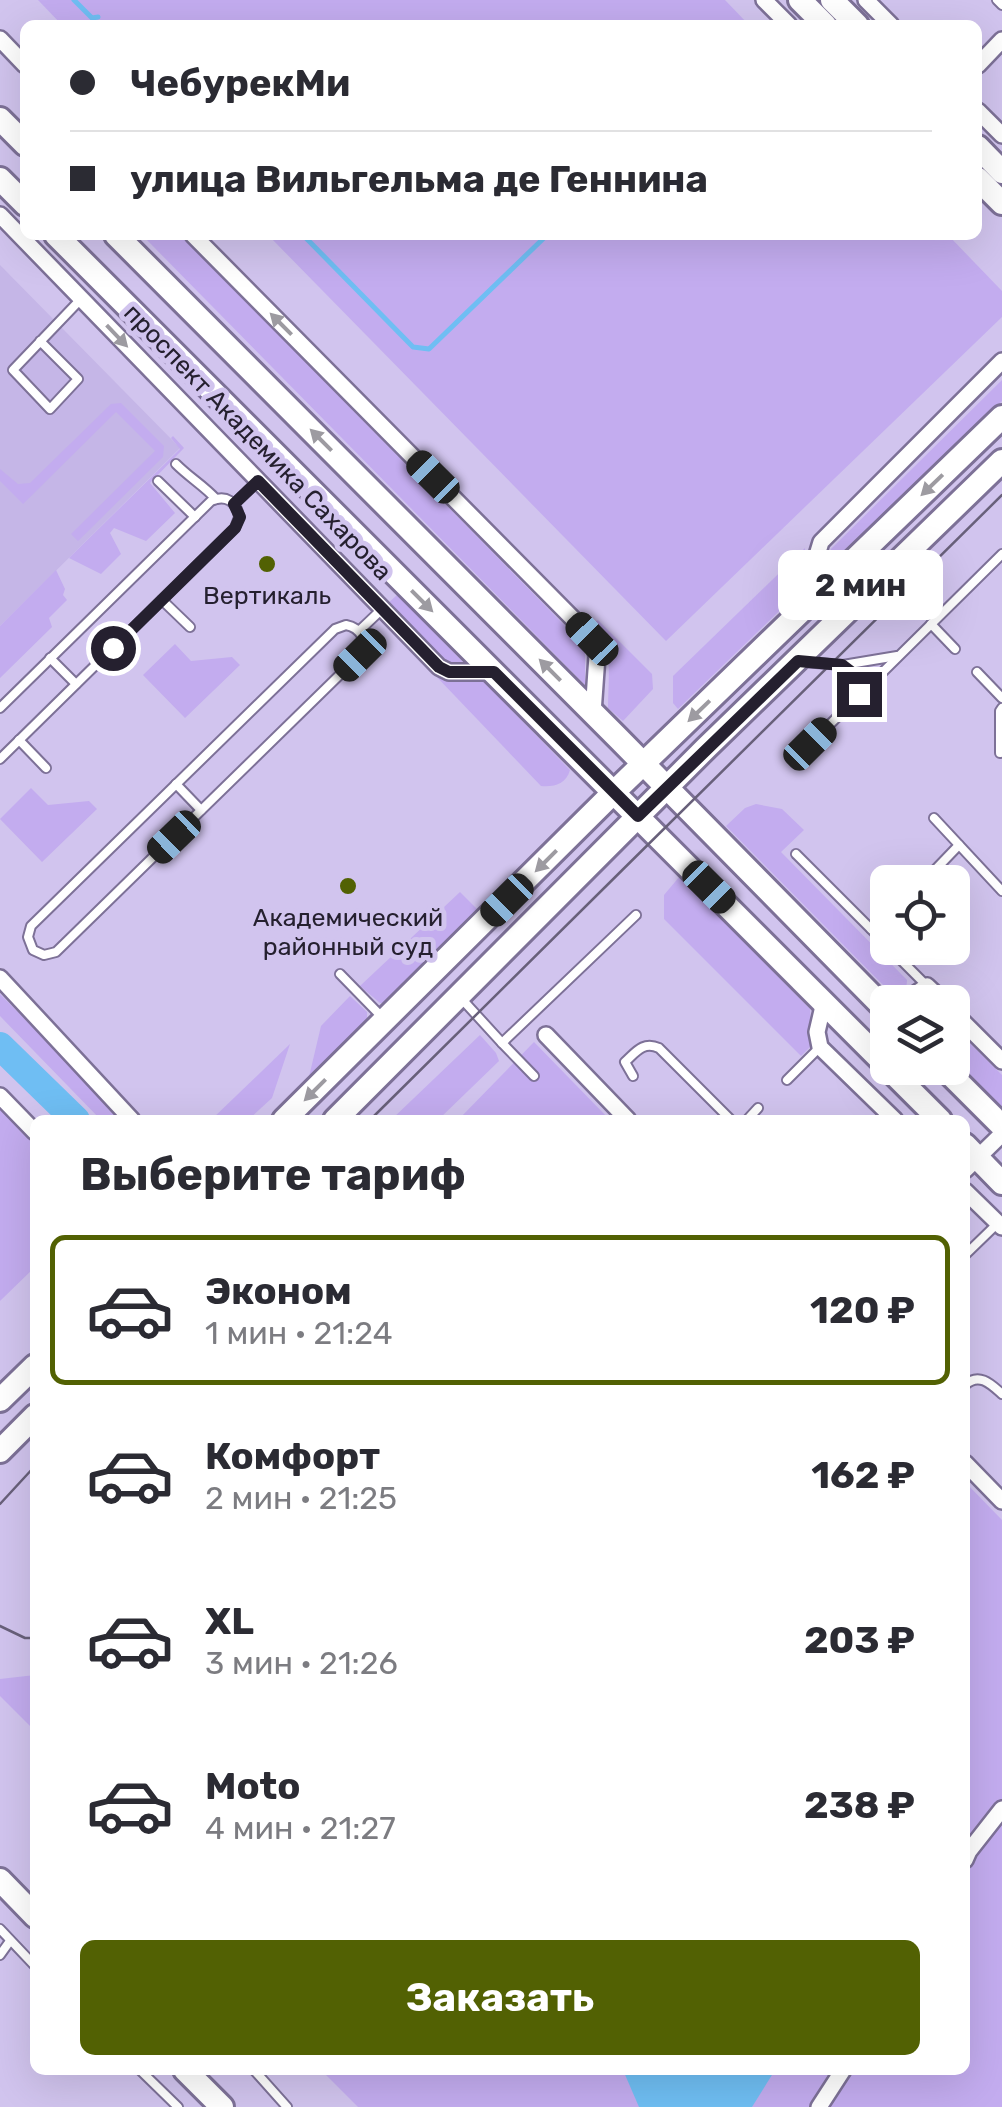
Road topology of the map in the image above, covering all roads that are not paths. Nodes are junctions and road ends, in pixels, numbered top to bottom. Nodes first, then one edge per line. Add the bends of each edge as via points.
1 (764, 0) edge
2 (800, 0) edge
3 (832, 0) edge
4 (866, 0) edge
5 (996, 0) edge
6 (1002, 5) edge
7 (784, 20) edge
8 (820, 20) edge
9 (852, 20) edge
10 (887, 20) edge
11 (0, 39) edge
12 (1002, 40) edge
13 (20, 59) edge
14 (982, 61) edge
15 (982, 114) edge
16 (0, 119) edge
17 (1002, 136) edge
18 (20, 139) edge
19 (0, 179) edge
20 (984, 179) edge
21 (20, 199) edge
22 (1002, 203) edge
23 (0, 216) edge
24 (20, 236) edge
25 (23, 240) edge
26 (61, 240) edge
27 (121, 240) edge
28 (198, 240) edge
29 (81, 299) junction
30 (40, 341) junction
31 (1002, 361) edge
32 (1002, 417) edge
33 (1002, 461) edge
34 (176, 464) dead end
35 (158, 480) dead end
36 (258, 481) junction
37 (195, 483) junction
38 (216, 499) junction
39 (178, 500) junction
40 (234, 504) junction
41 (195, 517) junction
42 (1002, 554) edge
43 (824, 591) junction
44 (162, 600) junction
45 (382, 609) junction
46 (931, 624) junction
47 (190, 627) dead end
48 (359, 631) junction
49 (955, 649) dead end
50 (898, 656) junction
51 (50, 658) junction
52 (798, 661) junction
53 (842, 665) junction
54 (494, 672) junction
55 (977, 672) dead end
56 (76, 684) junction
57 (859, 694) junction
58 (1002, 698) edge
59 (0, 708) edge
60 (1002, 708) edge
61 (593, 713) junction
62 (19, 740) junction
63 (810, 744) dead end
64 (1000, 754) edge
65 (0, 759) edge
66 (643, 764) junction
67 (46, 768) dead end
68 (176, 784) junction
69 (666, 788) junction
70 (614, 792) junction
71 (202, 810) junction
72 (638, 816) junction
73 (934, 818) dead end
74 (960, 845) junction
75 (796, 854) dead end
76 (939, 865) edge
77 (1002, 891) edge
78 (636, 915) dead end
79 (870, 928) edge
80 (906, 965) edge
81 (340, 974) dead end
82 (0, 978) edge
83 (926, 985) edge
84 (870, 987) edge
85 (460, 996) junction
86 (824, 1002) junction
87 (385, 1020) junction
88 (970, 1028) edge
89 (546, 1035) dead end
90 (502, 1044) junction
91 (820, 1047) junction
92 (870, 1049) edge
93 (1001, 1057) edge
94 (534, 1076) dead end
95 (633, 1076) dead end
96 (787, 1080) dead end
97 (906, 1085) edge
98 (961, 1085) edge
99 (0, 1096) edge
100 (758, 1108) dead end
101 (127, 1115) edge
102 (289, 1115) edge
103 (340, 1115) edge
104 (623, 1115) edge
105 (726, 1115) edge
106 (752, 1115) edge
107 (889, 1115) edge
108 (935, 1115) edge
109 (1002, 1126) edge
110 (30, 1127) edge
111 (1002, 1134) edge
112 (970, 1157) edge
113 (970, 1159) edge
114 (1002, 1182) edge
115 (970, 1195) edge
116 (1000, 1225) edge
117 (970, 1252) edge
118 (30, 1371) edge
119 (970, 1380) edge
120 (1002, 1394) edge
121 (0, 1400) edge
122 (30, 1421) edge
123 (0, 1451) edge
124 (970, 1467) edge
125 (1002, 1502) edge
126 (1002, 1808) edge
127 (970, 1849) edge
128 (0, 1880) edge
129 (30, 1911) edge
130 (0, 1929) edge
131 (10, 1941) junction
132 (0, 1956) edge
133 (30, 1961) edge
134 (145, 2075) edge
135 (191, 2075) edge
136 (258, 2075) edge
137 (839, 2075) edge
138 (178, 2107) edge
139 (222, 2107) edge
140 (287, 2107) edge
141 (819, 2107) edge

1 - 7 street
2 - 8 street
3 - 9 street
4 - 10 street
5 - 6 lane
11 - 13 street
12 - 14 street
15 - 17 street
16 - 18 street
19 - 21 street
20 - 22 street
23 - 24 street, проспект Академика Сахарова
25 - 29 street, проспект Академика Сахарова
26 -> 54 street, проспект Академика Сахарова
61 -> 27 street, проспект Академика Сахарова
61 -> 28 street via 592,639
29 - 30 lane
29 -> 36 street, проспект Академика Сахарова
30 - 30 lane via 12,370 50,408 78,380
31 - 43 street via 821,542 814,564
32 -> 43 street
33 - 52 street
34 - 37 lane
35 - 39 lane
36 - 40 lane
36 - 45 street, проспект Академика Сахарова
37 - 38 lane
37 - 39 lane
38 - 40 lane
38 - 41 lane
39 - 41 lane
40 - 44 lane via 240,517 235,528
41 - 51 lane
42 - 46 lane
43 -> 66 street
44 - 47 lane
44 - 56 lane
45 - 48 lane
45 - 54 street, проспект Академика Сахарова via 439,667
46 - 49 lane
46 - 50 lane
48 - 68 lane via 335,629
48 - 71 lane via 360,655
50 - 53 lane
50 - 57 lane
51 - 56 lane
51 - 59 lane
52 - 53 lane
52 - 69 street
53 - 57 lane via 859,678
54 - 70 street, проспект Академика Сахарова
55 - 58 lane
56 - 62 lane
57 - 63 lane
60 - 64 lane
61 - 66 street, проспект Академика Сахарова
62 - 65 lane
62 - 67 lane
66 - 69 street, проспект Академика Сахарова
66 - 70 street
68 - 71 lane
68 - 71 lane via 31,926 33,950 56,952
69 - 72 street
69 - 84 street, проспект Академика Сахарова
70 - 72 street, проспект Академика Сахарова
70 -> 87 street
72 - 85 street
72 - 86 street, проспект Академика Сахарова
73 - 74 lane
74 - 76 lane
74 - 77 lane
75 - 79 lane
78 - 90 lane
80 - 83 lane
81 - 87 lane
82 - 101 street
85 - 90 lane
85 - 103 street
86 - 91 street
86 - 92 street, проспект Академика Сахарова
87 -> 102 street
88 - 93 street
89 - 104 street
90 - 94 lane
91 - 96 lane
91 - 107 street
95 - 105 lane via 625,1062 652,1045
97 - 108 street, проспект Академика Сахарова
98 - 109 street
99 - 110 street
100 - 106 lane
111 - 112 street
113 - 114 street
115 - 116 street
116 - 117 lane
118 - 121 street
119 - 120 lane via 981,1378
122 - 123 street
124 - 125 street
126 - 127 street
128 - 129 street
130 - 131 lane
131 - 132 lane
131 - 133 lane
134 - 138 lane
135 - 139 street
136 - 140 lane
137 - 141 street

